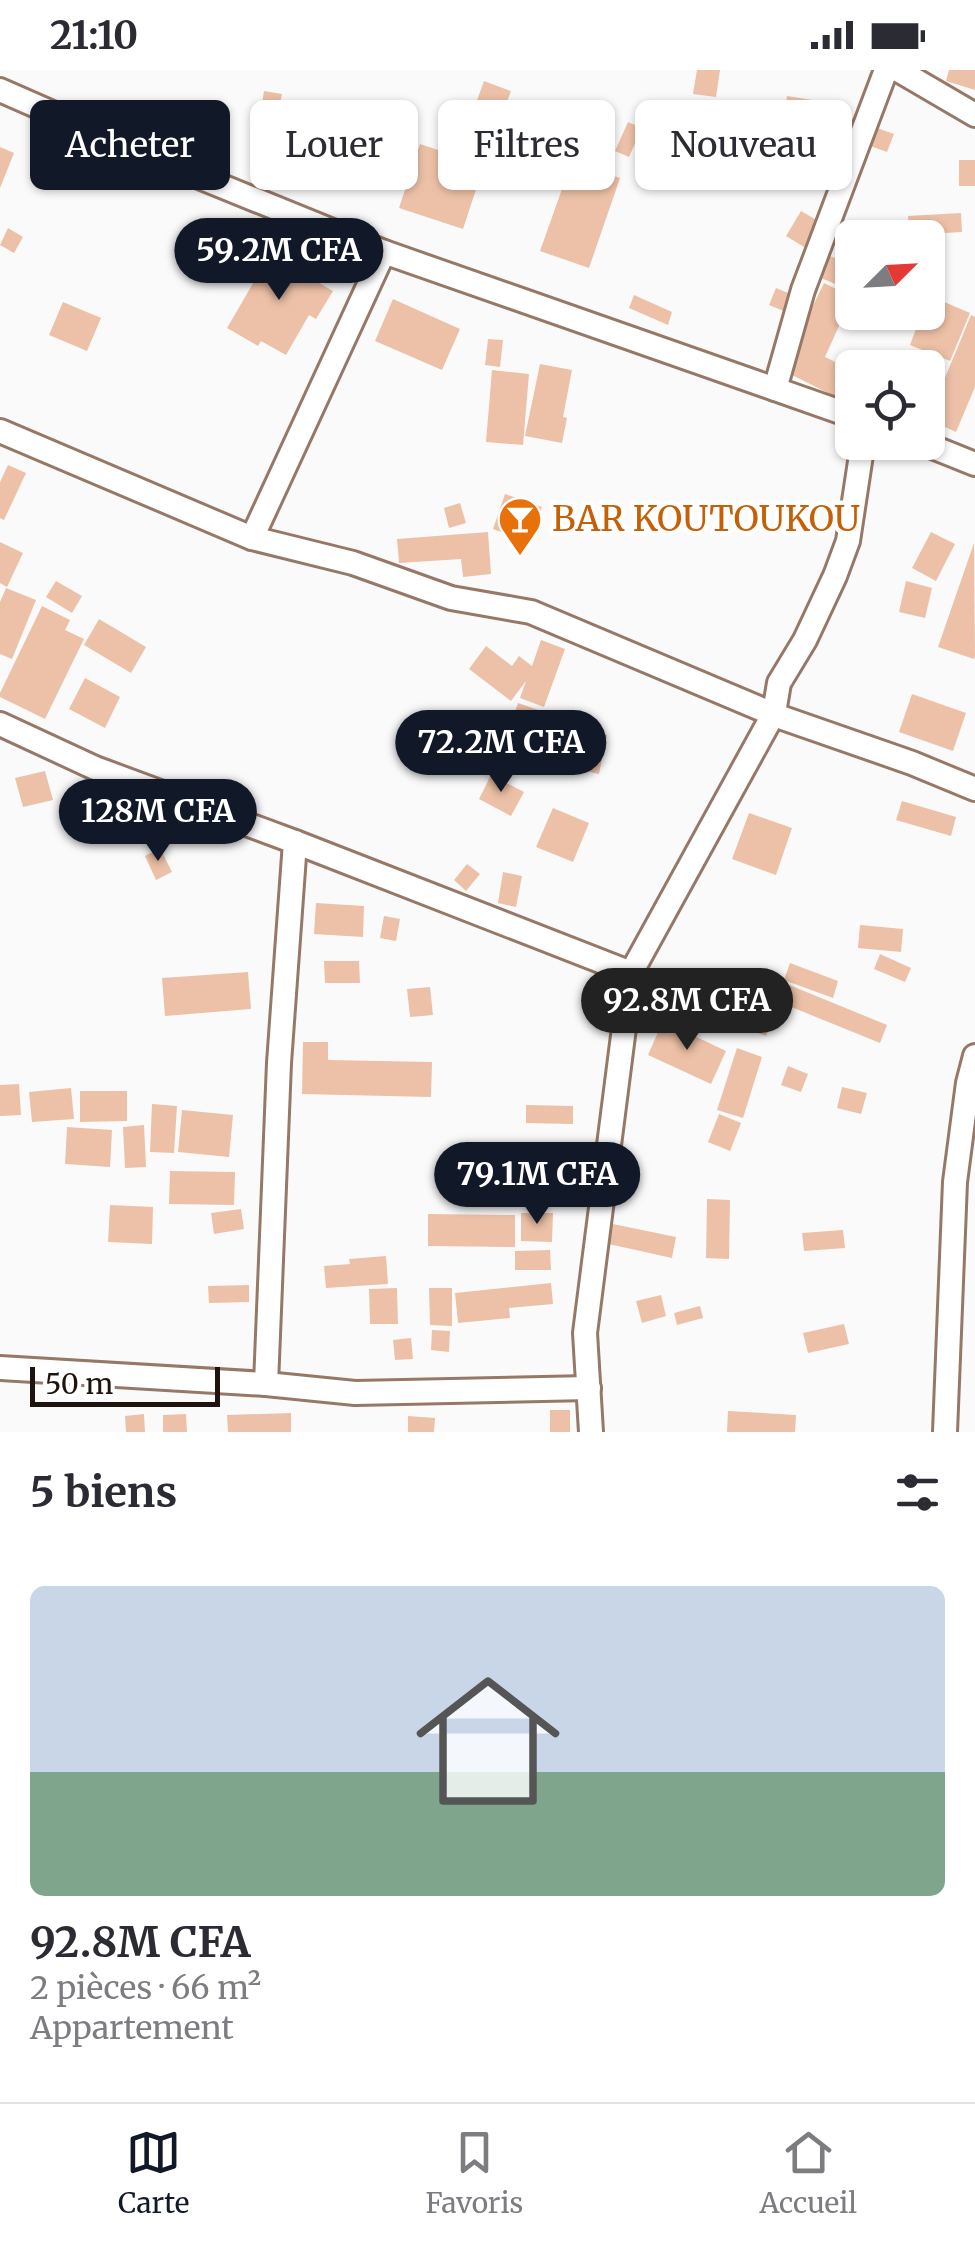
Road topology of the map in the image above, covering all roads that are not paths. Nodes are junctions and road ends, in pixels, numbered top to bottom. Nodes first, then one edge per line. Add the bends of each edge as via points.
1 (886, 70) edge
2 (898, 70) edge
3 (0, 90) edge
4 (975, 115) edge
5 (384, 252) junction
6 (775, 388) junction
7 (835, 410) edge
8 (0, 431) edge
9 (945, 452) edge
10 (860, 460) edge
11 (975, 464) edge
12 (252, 538) junction
13 (774, 713) junction
14 (0, 724) edge
15 (975, 789) edge
16 (295, 842) junction
17 (631, 973) junction
18 (975, 1056) edge
19 (0, 1368) edge
20 (266, 1384) junction
21 (589, 1388) junction
22 (591, 1432) edge
23 (945, 1432) edge

1 - 6 street via 803,290
2 - 4 street
3 - 5 street
5 - 6 street
5 - 12 street
6 - 7 street
8 - 12 street
9 - 11 street
10 - 13 street via 848,541 779,683
12 - 13 street via 451,598 531,612
13 - 15 street
13 - 17 street
14 - 16 street via 95,768
16 - 17 street
16 - 20 street via 278,1063
17 - 21 street via 586,1333
18 - 23 street via 955,1182
19 - 20 street
20 - 21 street via 355,1394
21 - 22 street

